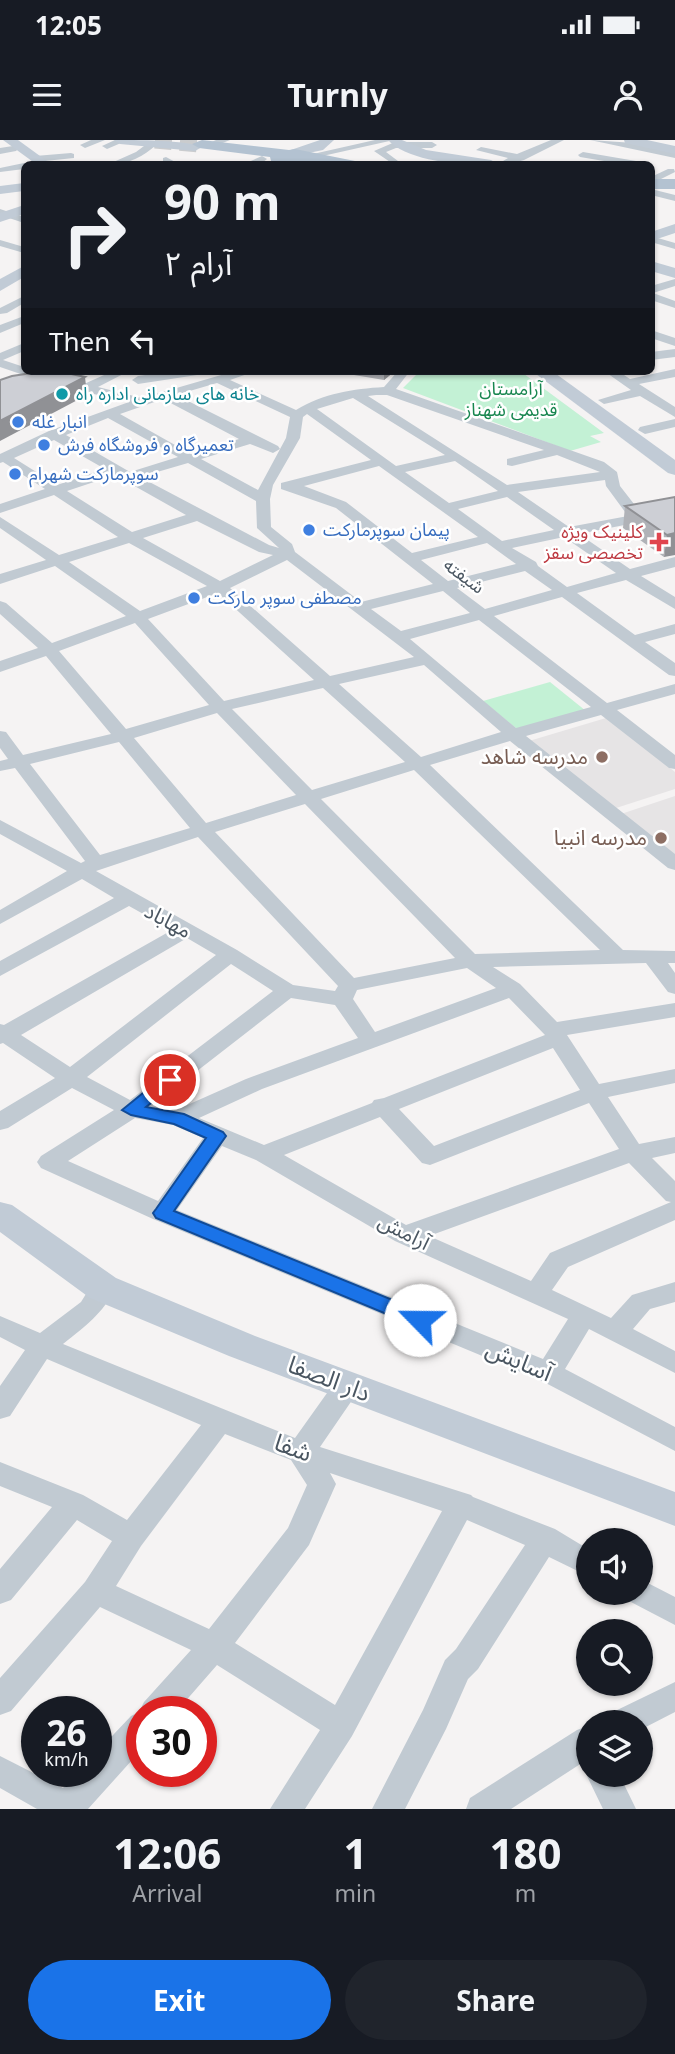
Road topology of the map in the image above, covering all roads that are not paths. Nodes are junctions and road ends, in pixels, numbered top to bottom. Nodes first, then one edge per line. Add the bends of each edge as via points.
1 (170, 140) edge
2 (559, 140) edge
3 (595, 140) edge
4 (112, 142) edge
5 (395, 143) edge
6 (636, 143) edge
7 (4, 144) edge
8 (207, 144) edge
9 (497, 144) dead end
10 (85, 145) dead end
11 (151, 145) dead end
12 (432, 145) dead end
13 (481, 150) dead end
14 (537, 151) junction
15 (307, 153) edge
16 (674, 153) edge
17 (583, 155) dead end
18 (71, 156) dead end
19 (520, 158) junction
20 (661, 160) dead end
21 (30, 161) edge
22 (48, 161) edge
23 (122, 161) edge
24 (265, 161) edge
25 (338, 161) edge
26 (393, 161) dead end
27 (477, 161) edge
28 (512, 161) edge
29 (618, 161) edge
30 (21, 167) edge
31 (655, 168) edge
32 (3, 170) dead end
33 (655, 183) edge
34 (675, 185) edge
35 (655, 186) edge
36 (655, 188) edge
37 (675, 198) edge
38 (21, 210) edge
39 (675, 210) edge
40 (3, 215) edge
41 (21, 219) edge
42 (662, 233) edge
43 (0, 243) edge
44 (675, 246) edge
45 (21, 249) edge
46 (655, 267) edge
47 (21, 272) edge
48 (675, 273) edge
49 (3, 281) edge
50 (675, 282) edge
51 (655, 289) edge
52 (655, 298) edge
53 (21, 301) edge
54 (675, 305) edge
55 (2, 311) edge
56 (21, 316) edge
57 (21, 318) edge
58 (0, 329) edge
59 (655, 331) edge
60 (675, 342) edge
61 (21, 348) edge
62 (675, 353) edge
63 (655, 355) edge
64 (0, 357) edge
65 (0, 363) edge
66 (21, 370) edge
67 (675, 373) edge
68 (39, 375) edge
69 (88, 375) edge
70 (109, 375) edge
71 (149, 375) edge
72 (171, 375) edge
73 (234, 375) edge
74 (401, 375) edge
75 (546, 375) edge
76 (565, 375) edge
77 (616, 375) edge
78 (218, 379) junction
79 (138, 380) junction
80 (627, 383) junction
81 (322, 384) dead end
82 (74, 385) junction
83 (20, 386) edge
84 (388, 391) junction
85 (640, 392) junction
86 (112, 393) junction
87 (348, 394) junction
88 (675, 394) edge
89 (165, 395) junction
90 (604, 400) junction
91 (653, 400) junction
92 (140, 401) junction
93 (302, 412) junction
94 (108, 413) junction
95 (675, 413) edge
96 (675, 423) edge
97 (645, 430) junction
98 (54, 434) junction
99 (251, 440) junction
100 (273, 449) dead end
101 (556, 451) junction
102 (675, 454) edge
103 (457, 456) junction
104 (192, 457) junction
105 (2, 458) edge
106 (382, 461) junction
107 (512, 462) dead end
108 (675, 469) edge
109 (396, 470) junction
110 (124, 473) junction
111 (612, 475) junction
112 (292, 486) junction
113 (52, 490) junction
114 (508, 491) junction
115 (265, 492) junction
116 (448, 507) junction
117 (0, 509) edge
118 (675, 511) edge
119 (198, 516) junction
120 (638, 519) junction
121 (0, 521) edge
122 (566, 531) junction
123 (129, 537) junction
124 (497, 541) junction
125 (288, 554) junction
126 (410, 558) junction
127 (55, 561) junction
128 (675, 562) edge
129 (531, 565) junction
130 (626, 574) junction
131 (0, 579) edge
132 (220, 587) junction
133 (446, 587) junction
134 (566, 592) junction
135 (675, 604) edge
136 (0, 606) edge
137 (359, 607) junction
138 (481, 613) junction
139 (137, 616) junction
140 (675, 629) edge
141 (398, 637) junction
142 (634, 640) junction
143 (49, 649) junction
144 (427, 659) junction
145 (0, 667) edge
146 (675, 671) edge
147 (326, 683) junction
148 (675, 689) edge
149 (220, 707) junction
150 (604, 710) junction
151 (513, 734) junction
152 (0, 736) edge
153 (123, 736) junction
154 (9, 764) edge
155 (418, 764) junction
156 (675, 764) edge
157 (311, 796) junction
158 (1, 827) edge
159 (202, 830) junction
160 (675, 864) edge
161 (88, 867) junction
162 (127, 899) junction
163 (0, 918) edge
164 (186, 930) junction
165 (230, 954) junction
166 (618, 956) junction
167 (675, 957) edge
168 (653, 958) junction
169 (470, 961) junction
170 (0, 970) edge
171 (675, 987) edge
172 (513, 989) junction
173 (287, 991) junction
174 (345, 992) junction
175 (675, 1010) edge
176 (1, 1034) edge
177 (555, 1034) junction
178 (370, 1040) junction
179 (675, 1076) edge
180 (71, 1079) junction
181 (593, 1093) junction
182 (382, 1105) junction
183 (131, 1110) junction
184 (178, 1118) junction
185 (0, 1122) edge
186 (217, 1136) junction
187 (675, 1145) edge
188 (633, 1153) junction
189 (264, 1154) junction
190 (675, 1195) edge
191 (675, 1210) edge
192 (162, 1213) junction
193 (0, 1214) edge
194 (404, 1235) junction
195 (103, 1288) junction
196 (675, 1292) edge
197 (536, 1294) junction
198 (584, 1315) junction
199 (0, 1326) edge
200 (615, 1331) junction
201 (42, 1346) junction
202 (675, 1363) edge
203 (549, 1373) junction
204 (347, 1386) junction
205 (0, 1408) edge
206 (220, 1420) junction
207 (675, 1440) edge
208 (301, 1452) junction
209 (0, 1474) edge
210 (74, 1503) junction
211 (461, 1503) junction
212 (675, 1509) edge
213 (131, 1537) junction
214 (545, 1538) junction
215 (576, 1556) edge
216 (0, 1591) edge
217 (96, 1591) junction
218 (653, 1599) edge
219 (675, 1612) edge
220 (214, 1646) junction
221 (169, 1696) edge
222 (675, 1696) edge
223 (0, 1701) edge
224 (648, 1710) edge
225 (341, 1726) junction
226 (126, 1744) edge
227 (576, 1751) edge
228 (0, 1771) edge
229 (609, 1787) edge
230 (68, 1808) edge
231 (286, 1809) edge
232 (388, 1809) edge
233 (482, 1809) edge
234 (620, 1809) edge

1 - 8 main road
2 - 14 street
3 - 6 street
4 - 8 main road
4 - 10 street
5 - 12 street
5 - 15 street
5 - 26 street via 379,151
5 - 27 main road
6 - 16 main road
7 - 21 main road
8 - 15 main road
9 - 14 street
11 - 23 street
13 - 19 street
14 - 19 street
15 - 24 street
15 - 25 main road
16 - 20 street
17 - 29 street
18 - 22 street
19 - 28 street
30 - 32 street
31 - 33 street via 671,171
34 - 35 main road
36 - 37 street
37 - 39 street via 662,205
38 - 40 main road
40 - 41 street
42 - 44 street
43 - 45 street
46 - 48 main road
47 - 49 main road
50 - 51 street
52 - 54 street
53 - 55 street
55 - 56 street
57 - 58 street
59 - 60 street
61 - 64 street
62 - 63 street
65 - 66 street
67 - 80 street
68 - 82 street
69 - 82 street
70 - 82 street
71 - 79 street
72 - 79 street
73 - 78 street
74 - 84 street
75 - 108 main road
76 - 90 main road
77 - 80 street
78 - 89 street
78 - 93 street
79 - 86 street
80 - 85 street
81 - 87 street
82 - 83 street
82 - 86 street
84 - 87 street
84 - 101 street
85 - 90 street
85 - 91 street
86 - 92 street
87 - 93 street
87 - 103 street
88 - 91 street
89 - 92 street
89 - 99 street
90 - 97 main road
91 - 95 street
92 - 94 street
93 - 106 street
93 - 115 street
94 - 98 street
94 - 104 street
96 - 97 street
97 - 102 main road
98 - 105 street
98 - 110 street
99 - 100 street
99 - 104 street
101 - 107 street
101 - 111 street via 599,465
103 - 109 street
103 - 114 street
104 - 110 street
104 - 115 street
105 - 113 street
106 - 109 street
106 - 112 street
109 - 116 street
110 - 113 street
110 - 119 street
111 - 114 street
111 - 120 street via 613,486
112 - 115 street
112 - 126 street, شیفته via 341,505
113 - 117 street
113 - 123 street
114 - 116 street
114 - 122 street
115 - 125 street via 264,528 287,547
116 - 124 street
118 - 120 street
119 - 123 street
119 - 125 street via 264,549
120 - 122 street
121 - 127 street
122 - 124 street
122 - 130 street
123 - 127 street
123 - 132 street
124 - 126 street
124 - 129 street
125 - 132 street
125 - 137 street
126 - 133 street, شیفته
127 - 131 street
127 - 139 street
128 - 130 street
129 - 133 street
129 - 134 street
130 - 134 street
130 - 135 street
132 - 139 street
132 - 147 street
133 - 137 street
133 - 138 street, شیفته
134 - 138 street
134 - 142 street
136 - 143 street
137 - 141 street
138 - 141 street
138 - 150 street, شیفته
139 - 143 street
139 - 149 street
140 - 142 street
141 - 144 street
142 - 146 street
143 - 145 street
143 - 153 street
144 - 147 street
144 - 151 street
147 - 149 street
147 - 155 street
148 - 150 street
149 - 153 street
149 - 157 street
150 - 151 street
150 - 156 street, شیفته
151 - 155 street
151 - 160 street
152 - 154 street
153 - 154 street
153 - 159 street
154 - 161 street
155 - 157 street
155 - 166 street
157 - 159 street
157 - 169 street
158 - 161 street, مهاباد
159 - 161 street
159 - 174 street
161 - 162 street, مهاباد
161 - 163 street
162 - 164 street, مهاباد
162 - 170 street
164 - 165 street, مهاباد
164 - 176 street
165 - 173 street, مهاباد
165 - 180 street
166 - 168 street, مهاباد
166 - 169 street, مهاباد
167 - 168 street, مهاباد
168 - 171 street
169 - 172 street
169 - 174 street, مهاباد
172 - 177 street
172 - 178 street
173 - 174 street, مهاباد
173 - 183 street
174 - 178 street
175 - 177 street
176 - 180 street, آرامش
177 - 181 street
177 - 182 street
178 - 184 street
179 - 181 street
180 - 183 street, آرامش
180 - 185 street
181 - 182 street via 430,1157
181 - 188 street
182 - 189 street
183 - 184 street, آرامش
183 - 192 street, آسایش via 48,1162
184 - 186 street, آرامش
186 - 189 street, آرامش
186 - 192 street
187 - 188 street
188 - 190 street
188 - 194 street
189 - 194 street, آرامش
191 - 197 street via 559,1260
192 - 203 street, آسایش
193 - 195 main road, دار الصفا
194 - 197 street, آرامش
195 - 201 street via 90,1309
195 - 204 main road, دار الصفا
196 - 200 street via 641,1302
197 - 198 street, آرامش
198 - 200 street, آرامش
198 - 203 street
199 - 201 street, شفا
200 - 202 street, آرامش
201 - 205 street
201 - 206 street, شفا
203 - 207 street, آسایش
204 - 208 street
204 - 212 main road, دار الصفا
206 - 208 street, شفا
206 - 213 street
208 - 211 street, شفا
208 - 220 street via 322,1484 299,1536
209 - 210 street
210 - 213 street
210 - 216 street
211 - 214 street, شفا
211 - 225 street
213 - 217 street
214 - 215 street, شفا
214 - 232 street via 456,1670
217 - 220 street
217 - 223 street
218 - 219 street
220 - 221 street
220 - 225 street
222 - 224 street
225 - 231 street
226 - 230 street
227 - 233 street
228 - 230 street
229 - 234 street

